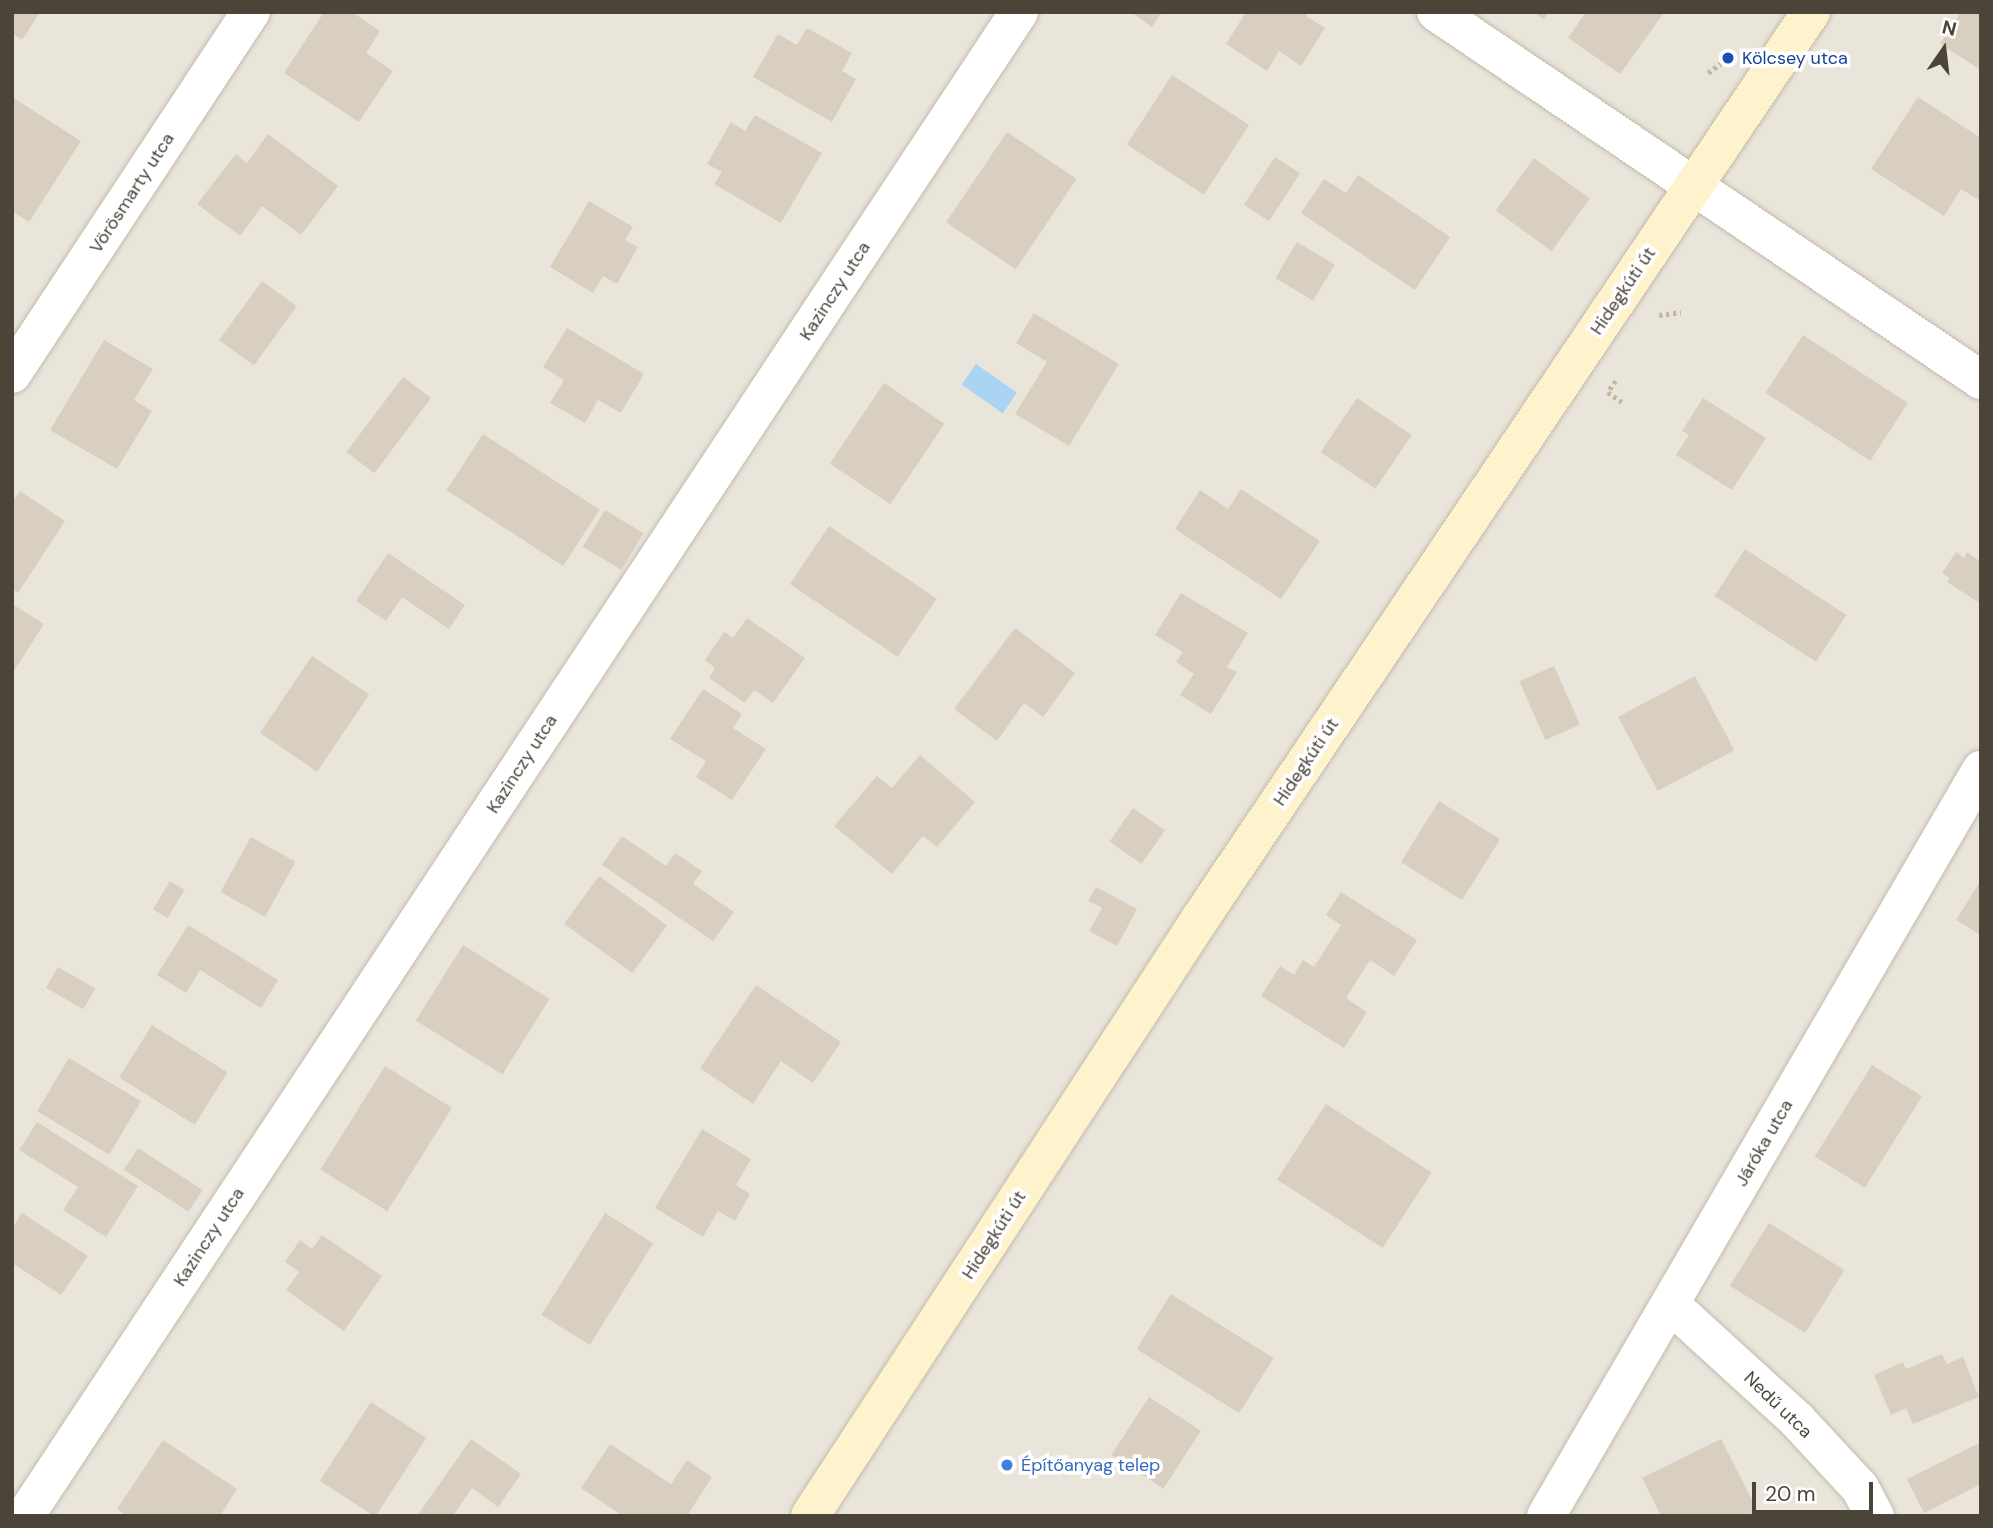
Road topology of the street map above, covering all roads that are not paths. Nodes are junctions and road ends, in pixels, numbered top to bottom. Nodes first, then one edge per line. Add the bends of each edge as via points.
1 (251, 12) edge
2 (1019, 12) edge
3 (1436, 12) edge
4 (1811, 12) edge
5 (1695, 184) junction
6 (12, 374) edge
7 (1981, 380) edge
8 (1981, 770) edge
9 (1670, 1304) junction
10 (25, 1516) edge
11 (810, 1516) edge
12 (1546, 1516) edge
13 (1875, 1516) edge

1 - 6 street, Vörösmarty utca
2 - 10 street, Kazinczy utca
3 - 5 street
4 - 5 main road, Hidegkúti út
5 - 7 street
5 - 11 main road, Hidegkúti út via 1202,916
8 - 9 street, Járóka utca
9 - 12 street, Járóka utca
9 - 13 street, Nedű utca via 1797,1420 1860,1488

